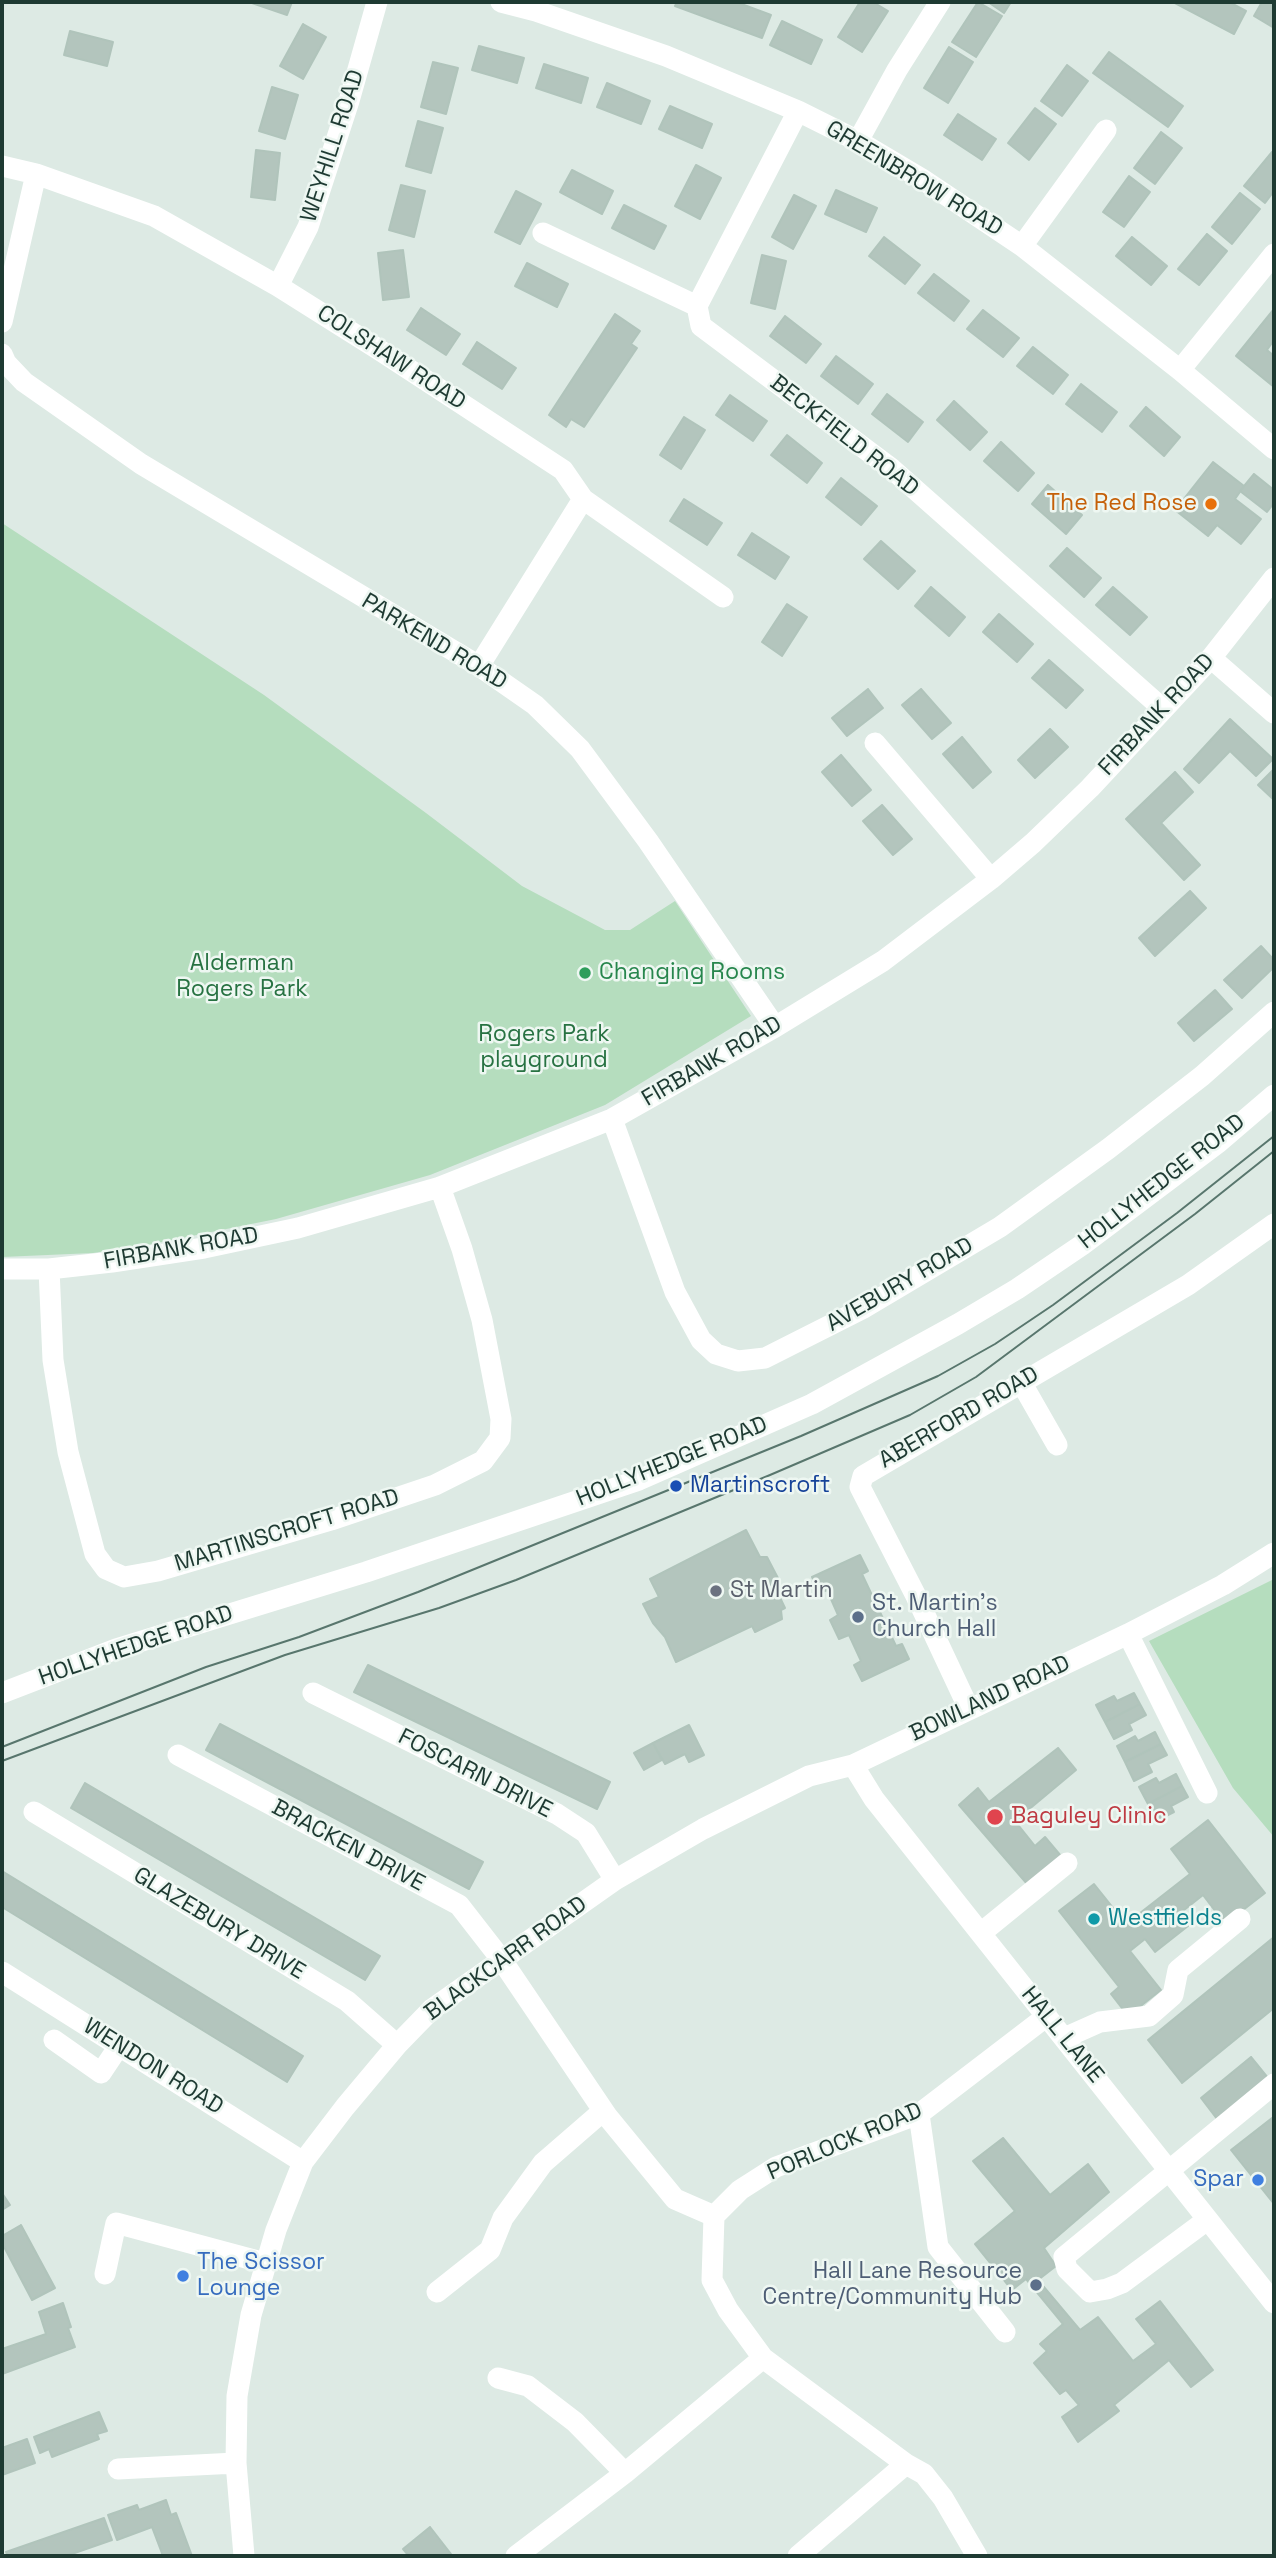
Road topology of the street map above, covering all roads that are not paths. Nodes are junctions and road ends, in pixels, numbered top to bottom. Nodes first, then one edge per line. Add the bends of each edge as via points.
1 (377, 2) edge
2 (501, 2) edge
3 (940, 2) edge
4 (798, 111) junction
5 (1106, 130) dead end
6 (858, 141) junction
7 (2, 166) edge
8 (36, 174) junction
9 (544, 233) dead end
10 (1022, 246) junction
11 (1274, 254) edge
12 (278, 286) junction
13 (697, 306) junction
14 (2, 322) edge
15 (2, 354) edge
16 (1180, 370) junction
17 (1274, 449) edge
18 (583, 499) junction
19 (1274, 578) edge
20 (723, 597) dead end
21 (1211, 658) junction
22 (479, 666) junction
23 (1162, 708) junction
24 (1274, 712) edge
25 (875, 743) dead end
26 (991, 878) junction
27 (1274, 1012) edge
28 (775, 1027) junction
29 (1274, 1095) edge
30 (612, 1119) junction
31 (440, 1187) junction
32 (1274, 1224) edge
33 (2, 1269) edge
34 (49, 1269) junction
35 (1021, 1382) junction
36 (1057, 1445) dead end
37 (1274, 1553) edge
38 (1128, 1634) junction
39 (2, 1693) edge
40 (313, 1693) dead end
41 (969, 1709) junction
42 (178, 1755) dead end
43 (853, 1765) junction
44 (1207, 1793) dead end
45 (34, 1812) dead end
46 (1067, 1863) dead end
47 (615, 1880) junction
48 (1240, 1919) dead end
49 (981, 1933) junction
50 (501, 1959) junction
51 (2, 1972) edge
52 (1047, 2016) junction
53 (1065, 2038) junction
54 (54, 2040) dead end
55 (397, 2045) junction
56 (118, 2046) junction
57 (1274, 2084) edge
58 (603, 2111) junction
59 (919, 2114) junction
60 (303, 2162) junction
61 (1169, 2170) junction
62 (714, 2216) junction
63 (1207, 2220) junction
64 (265, 2263) junction
65 (105, 2274) dead end
66 (438, 2292) dead end
67 (1274, 2303) edge
68 (1005, 2332) dead end
69 (763, 2358) junction
70 (498, 2378) dead end
71 (236, 2463) junction
72 (906, 2464) junction
73 (118, 2469) dead end
74 (625, 2473) junction
75 (244, 2556) edge
76 (516, 2556) edge
77 (798, 2556) edge
78 (977, 2556) edge

1 - 12 street, WEYHILL ROAD via 308,228
2 - 4 street, GREENBROW ROAD via 666,56
3 - 6 street
4 - 6 street, GREENBROW ROAD
4 - 13 street
5 - 10 street
6 - 10 street, GREENBROW ROAD
7 - 8 street, COLSHAW ROAD
8 - 12 street, COLSHAW ROAD via 154,216
8 - 14 street
9 - 13 street
10 - 16 street, GREENBROW ROAD
11 - 16 street
12 - 18 street, COLSHAW ROAD via 563,470
13 - 23 street, BECKFIELD ROAD via 701,326 892,469
15 - 22 street, PARKEND ROAD via 24,382 141,464
16 - 17 street, GREENBROW ROAD
18 - 20 street
18 - 22 street
19 - 21 street, FIRBANK ROAD
21 - 23 street, FIRBANK ROAD
21 - 24 street
22 - 28 street, PARKEND ROAD via 535,705 580,749
23 - 26 street, FIRBANK ROAD via 1090,788
25 - 26 street
26 - 28 street, FIRBANK ROAD via 883,961
27 - 30 street, AVEBURY ROAD via 1202,1076 1000,1227 862,1310 765,1358 738,1361 716,1354 701,1340 675,1292
28 - 30 street, FIRBANK ROAD
29 - 39 street, HOLLYHEDGE ROAD via 1219,1142 1071,1252 970,1317 813,1404 639,1480 366,1572 116,1649
30 - 31 street, FIRBANK ROAD
31 - 34 street, FIRBANK ROAD via 298,1228 204,1248
31 - 34 street, MARTINSCROFT ROAD via 482,1320 502,1419 500,1438 483,1461 435,1485 331,1521 158,1571 124,1577 106,1569 95,1554 68,1452 53,1360
32 - 35 street, ABERFORD ROAD via 1188,1285
33 - 34 street, FIRBANK ROAD
35 - 36 street
35 - 41 street, ABERFORD ROAD via 854,1481 916,1596
37 - 38 street, BOWLAND ROAD
38 - 41 street, BOWLAND ROAD
38 - 44 street
40 - 47 street, FOSCARN DRIVE via 557,1814 586,1833
41 - 43 street, BOWLAND ROAD
42 - 50 street, BRACKEN DRIVE via 459,1905
43 - 47 street, BLACKCARR ROAD via 809,1776
43 - 49 street, HALL LANE via 874,1799
45 - 55 street, GLAZEBURY DRIVE via 347,2001
46 - 49 street
47 - 50 street, BLACKCARR ROAD
48 - 53 street via 1178,1970 1173,1995 1149,2016 1100,2022
49 - 52 street, HALL LANE
50 - 55 street, BLACKCARR ROAD via 432,2008
50 - 58 street
51 - 56 street, WENDON ROAD
52 - 53 street, HALL LANE
52 - 59 street, PORLOCK ROAD
53 - 61 street, HALL LANE
54 - 56 street via 101,2073
55 - 60 street, BLACKCARR ROAD
56 - 60 street, WENDON ROAD
57 - 61 street
58 - 62 street via 675,2199
58 - 66 street via 543,2164 503,2218 490,2250
59 - 62 street, PORLOCK ROAD via 776,2167 740,2190
59 - 68 street via 938,2247
60 - 64 street, BLACKCARR ROAD
61 - 63 street, HALL LANE
61 - 63 street via 1064,2257 1067,2269 1090,2292 1107,2289 1122,2283
62 - 69 street via 712,2280
63 - 67 street, HALL LANE
64 - 65 street via 116,2223
64 - 71 street, BLACKCARR ROAD via 237,2396
69 - 72 street
69 - 74 street
70 - 74 street via 528,2386 575,2422
71 - 73 street
71 - 75 street, BLACKCARR ROAD
72 - 77 street
72 - 78 street via 924,2474 943,2498
74 - 76 street

